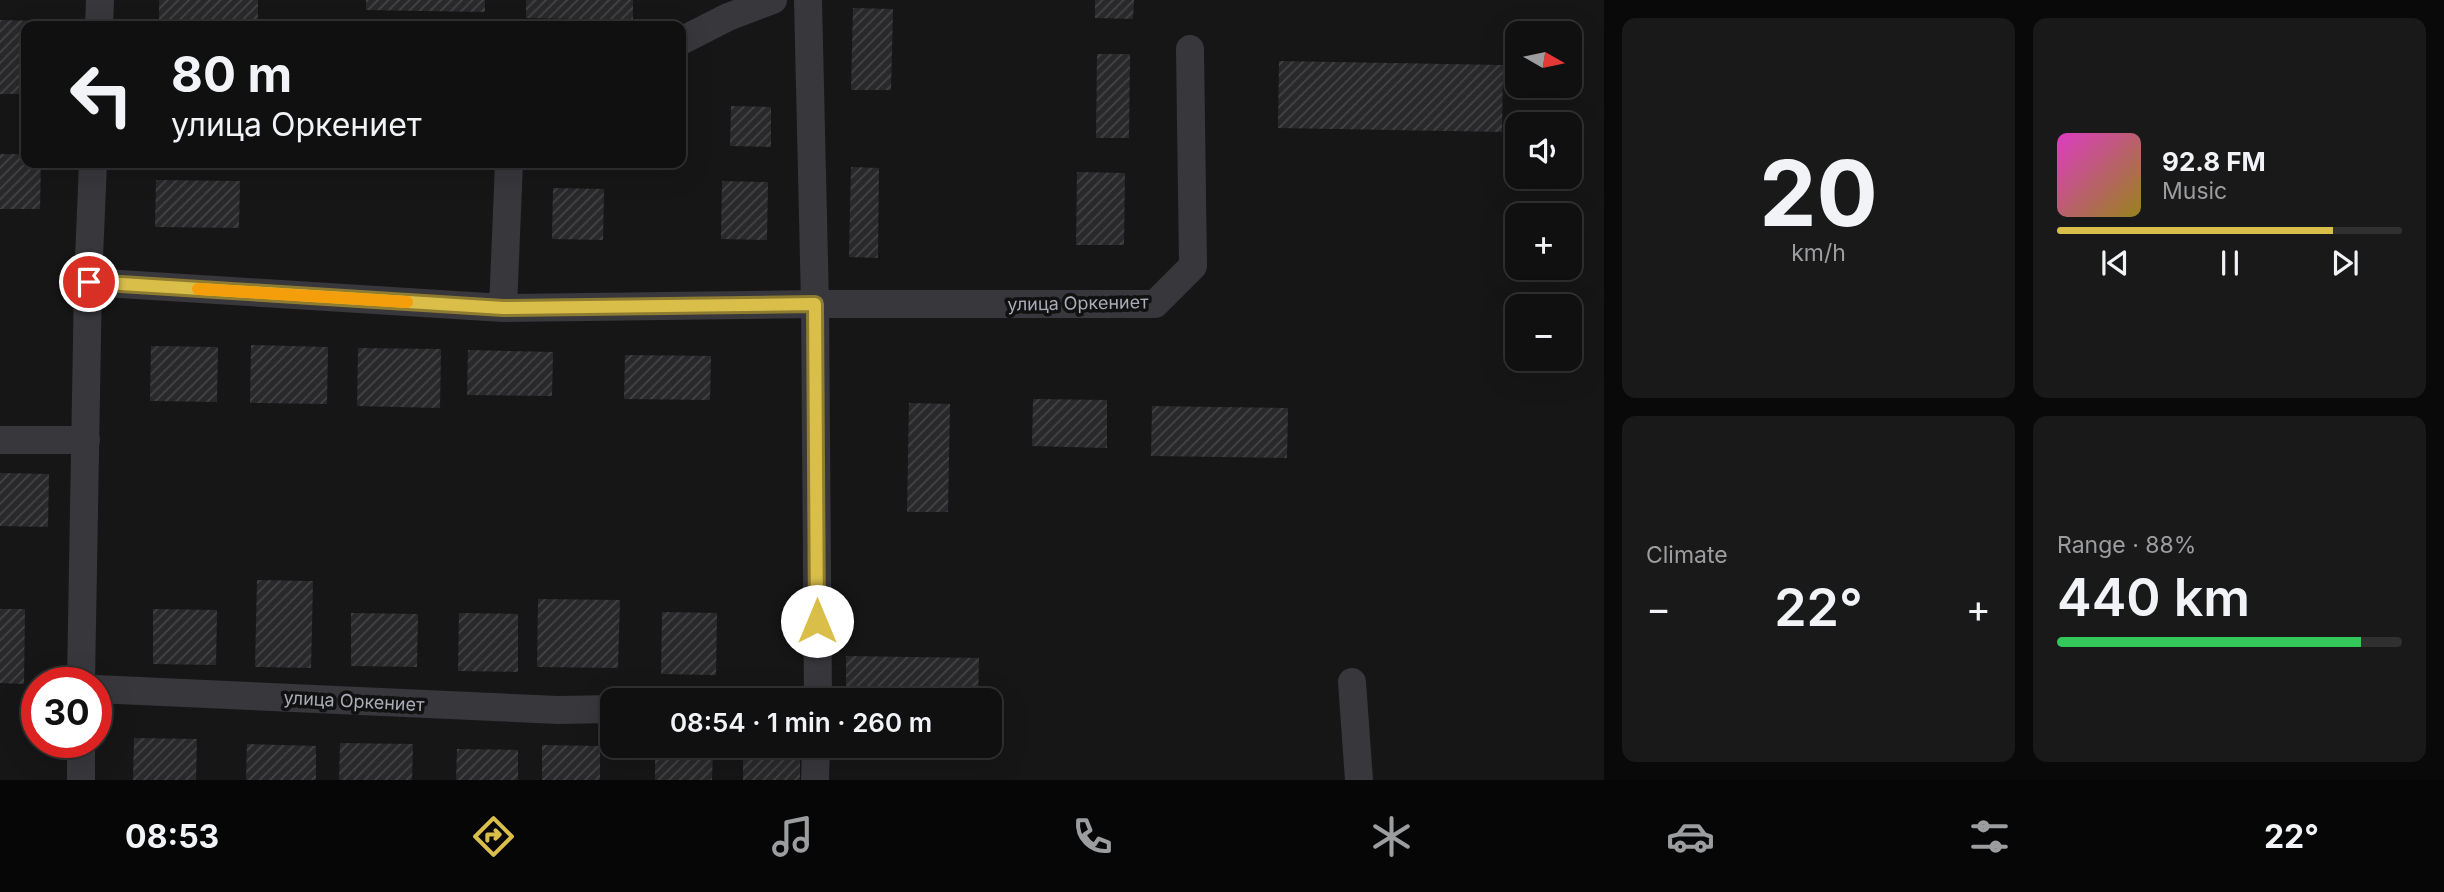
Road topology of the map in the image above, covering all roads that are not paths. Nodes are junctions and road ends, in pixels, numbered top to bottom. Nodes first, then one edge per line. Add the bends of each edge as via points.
1 (100, 0) edge
2 (773, 0) edge
3 (808, 0) edge
4 (99, 21) edge
5 (686, 38) edge
6 (1190, 49) dead end
7 (93, 168) edge
8 (509, 168) edge
9 (89, 282) junction
10 (815, 304) junction
11 (503, 308) junction
12 (0, 440) edge
13 (86, 440) junction
14 (81, 667) edge
15 (1352, 682) dead end
16 (818, 688) edge
17 (112, 690) edge
18 (600, 709) edge
19 (81, 758) edge
20 (816, 758) edge
21 (81, 780) edge
22 (815, 780) edge
23 (1359, 780) edge

1 - 4 street
2 - 5 street
3 - 10 street
6 - 10 street, улица Оркениет via 1194,266 1155,304
7 - 9 street
8 - 11 street
9 - 11 street, улица Оркениет
9 - 13 street
10 - 11 street, улица Оркениет
10 - 16 street
12 - 13 street
13 - 14 street
15 - 23 street
17 - 18 street, улица Оркениет
19 - 21 street
20 - 22 street

